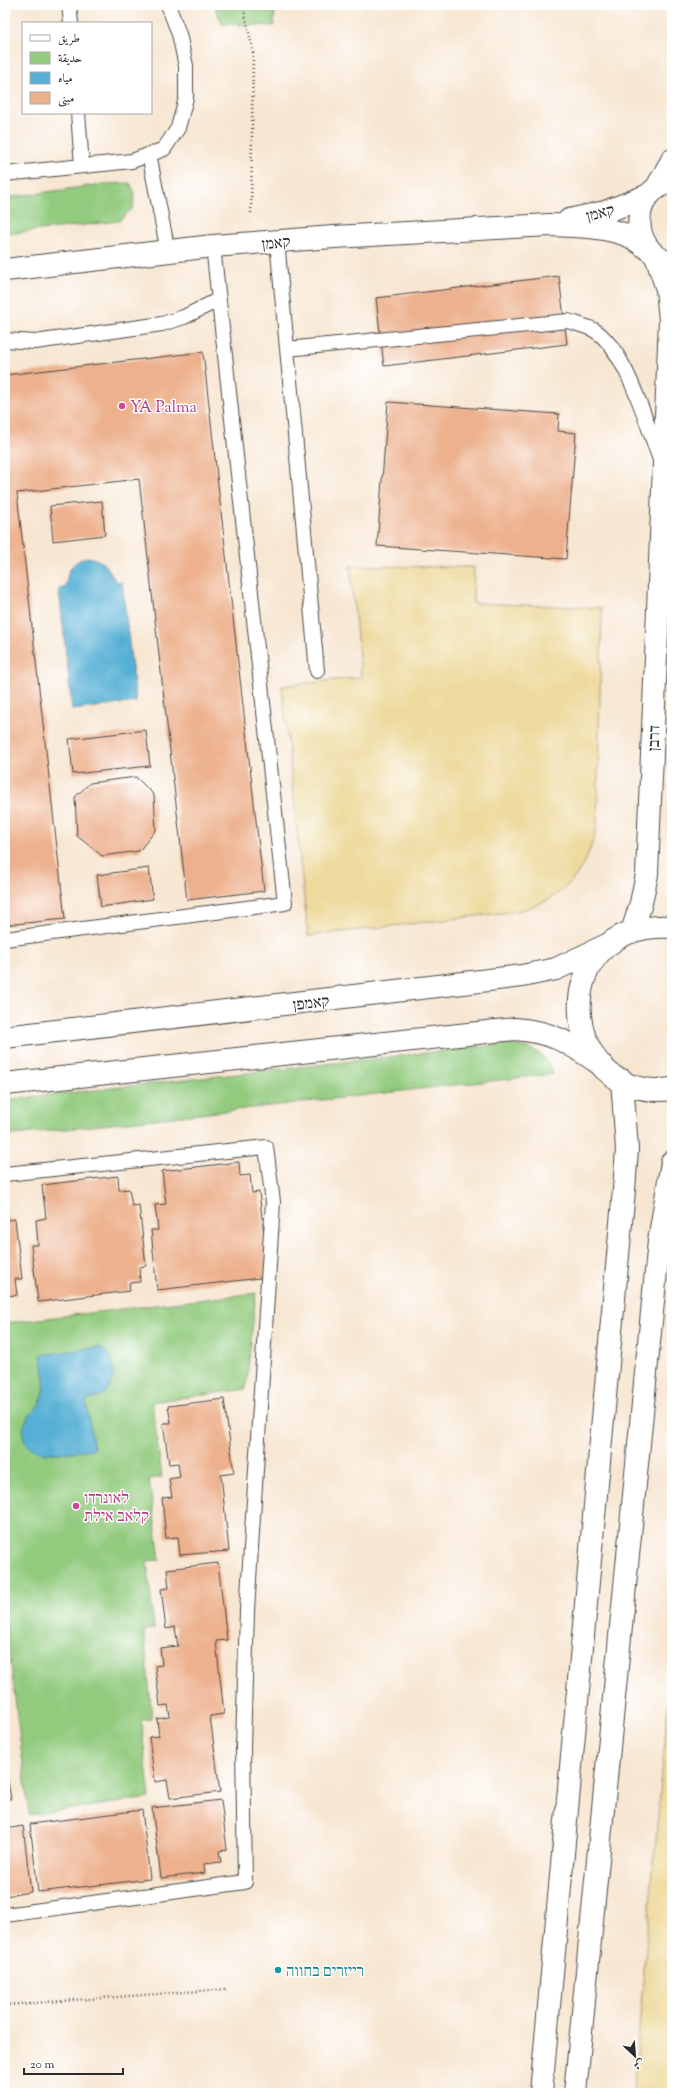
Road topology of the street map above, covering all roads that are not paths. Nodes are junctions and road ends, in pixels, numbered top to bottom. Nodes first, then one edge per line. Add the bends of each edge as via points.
1 (69, 5) edge
2 (168, 5) edge
3 (71, 22) edge
4 (78, 114) edge
5 (149, 154) junction
6 (672, 160) edge
7 (82, 166) junction
8 (5, 174) edge
9 (659, 188) edge
10 (549, 225) junction
11 (278, 241) junction
12 (213, 246) junction
13 (168, 252) junction
14 (658, 256) edge
15 (5, 270) edge
16 (218, 300) junction
17 (5, 340) edge
18 (287, 349) junction
19 (664, 469) junction
20 (317, 671) dead end
21 (672, 927) edge
22 (632, 932) junction
23 (5, 939) edge
24 (611, 943) junction
25 (5, 1037) edge
26 (603, 1066) junction
27 (622, 1080) junction
28 (5, 1084) edge
29 (672, 1089) edge
30 (672, 1162) edge
31 (5, 1174) edge
32 (5, 1915) edge
33 (540, 2093) edge
34 (576, 2093) edge

1 - 3 lane
2 - 5 lane via 179,34 186,66 186,98 178,128 164,149
4 - 7 lane
5 - 7 lane via 132,161
5 - 13 lane
6 - 9 street
7 - 8 lane
9 - 10 street, קאמן via 605,212
9 - 14 street, דרבן via 640,212 639,222 640,233
10 - 11 street, קאמן
10 - 14 street, קאמן via 581,226 629,236
11 - 12 street, קאמן
11 - 18 lane
12 - 13 street, קאמן
12 - 16 lane
13 - 15 street, קאמן
14 - 19 street, דרבן via 667,289 670,320
16 - 17 lane via 184,317 162,324 35,342
16 - 23 lane via 285,903
18 - 19 lane via 568,321 583,325 605,339 621,361
18 - 20 lane
19 - 22 street, דרבן via 647,874
21 - 22 street via 656,926
22 - 24 street
24 - 25 street, קאמפן via 556,969 522,976
24 - 26 street via 590,967 583,981 579,1004 581,1028 587,1044
26 - 27 street
26 - 28 street via 571,1043 549,1035 515,1029
27 - 29 street via 649,1089
27 - 33 street via 627,1149 624,1190
30 - 34 street via 659,1241
31 - 32 lane via 266,1147 273,1202 247,1612 243,1747 245,1882

